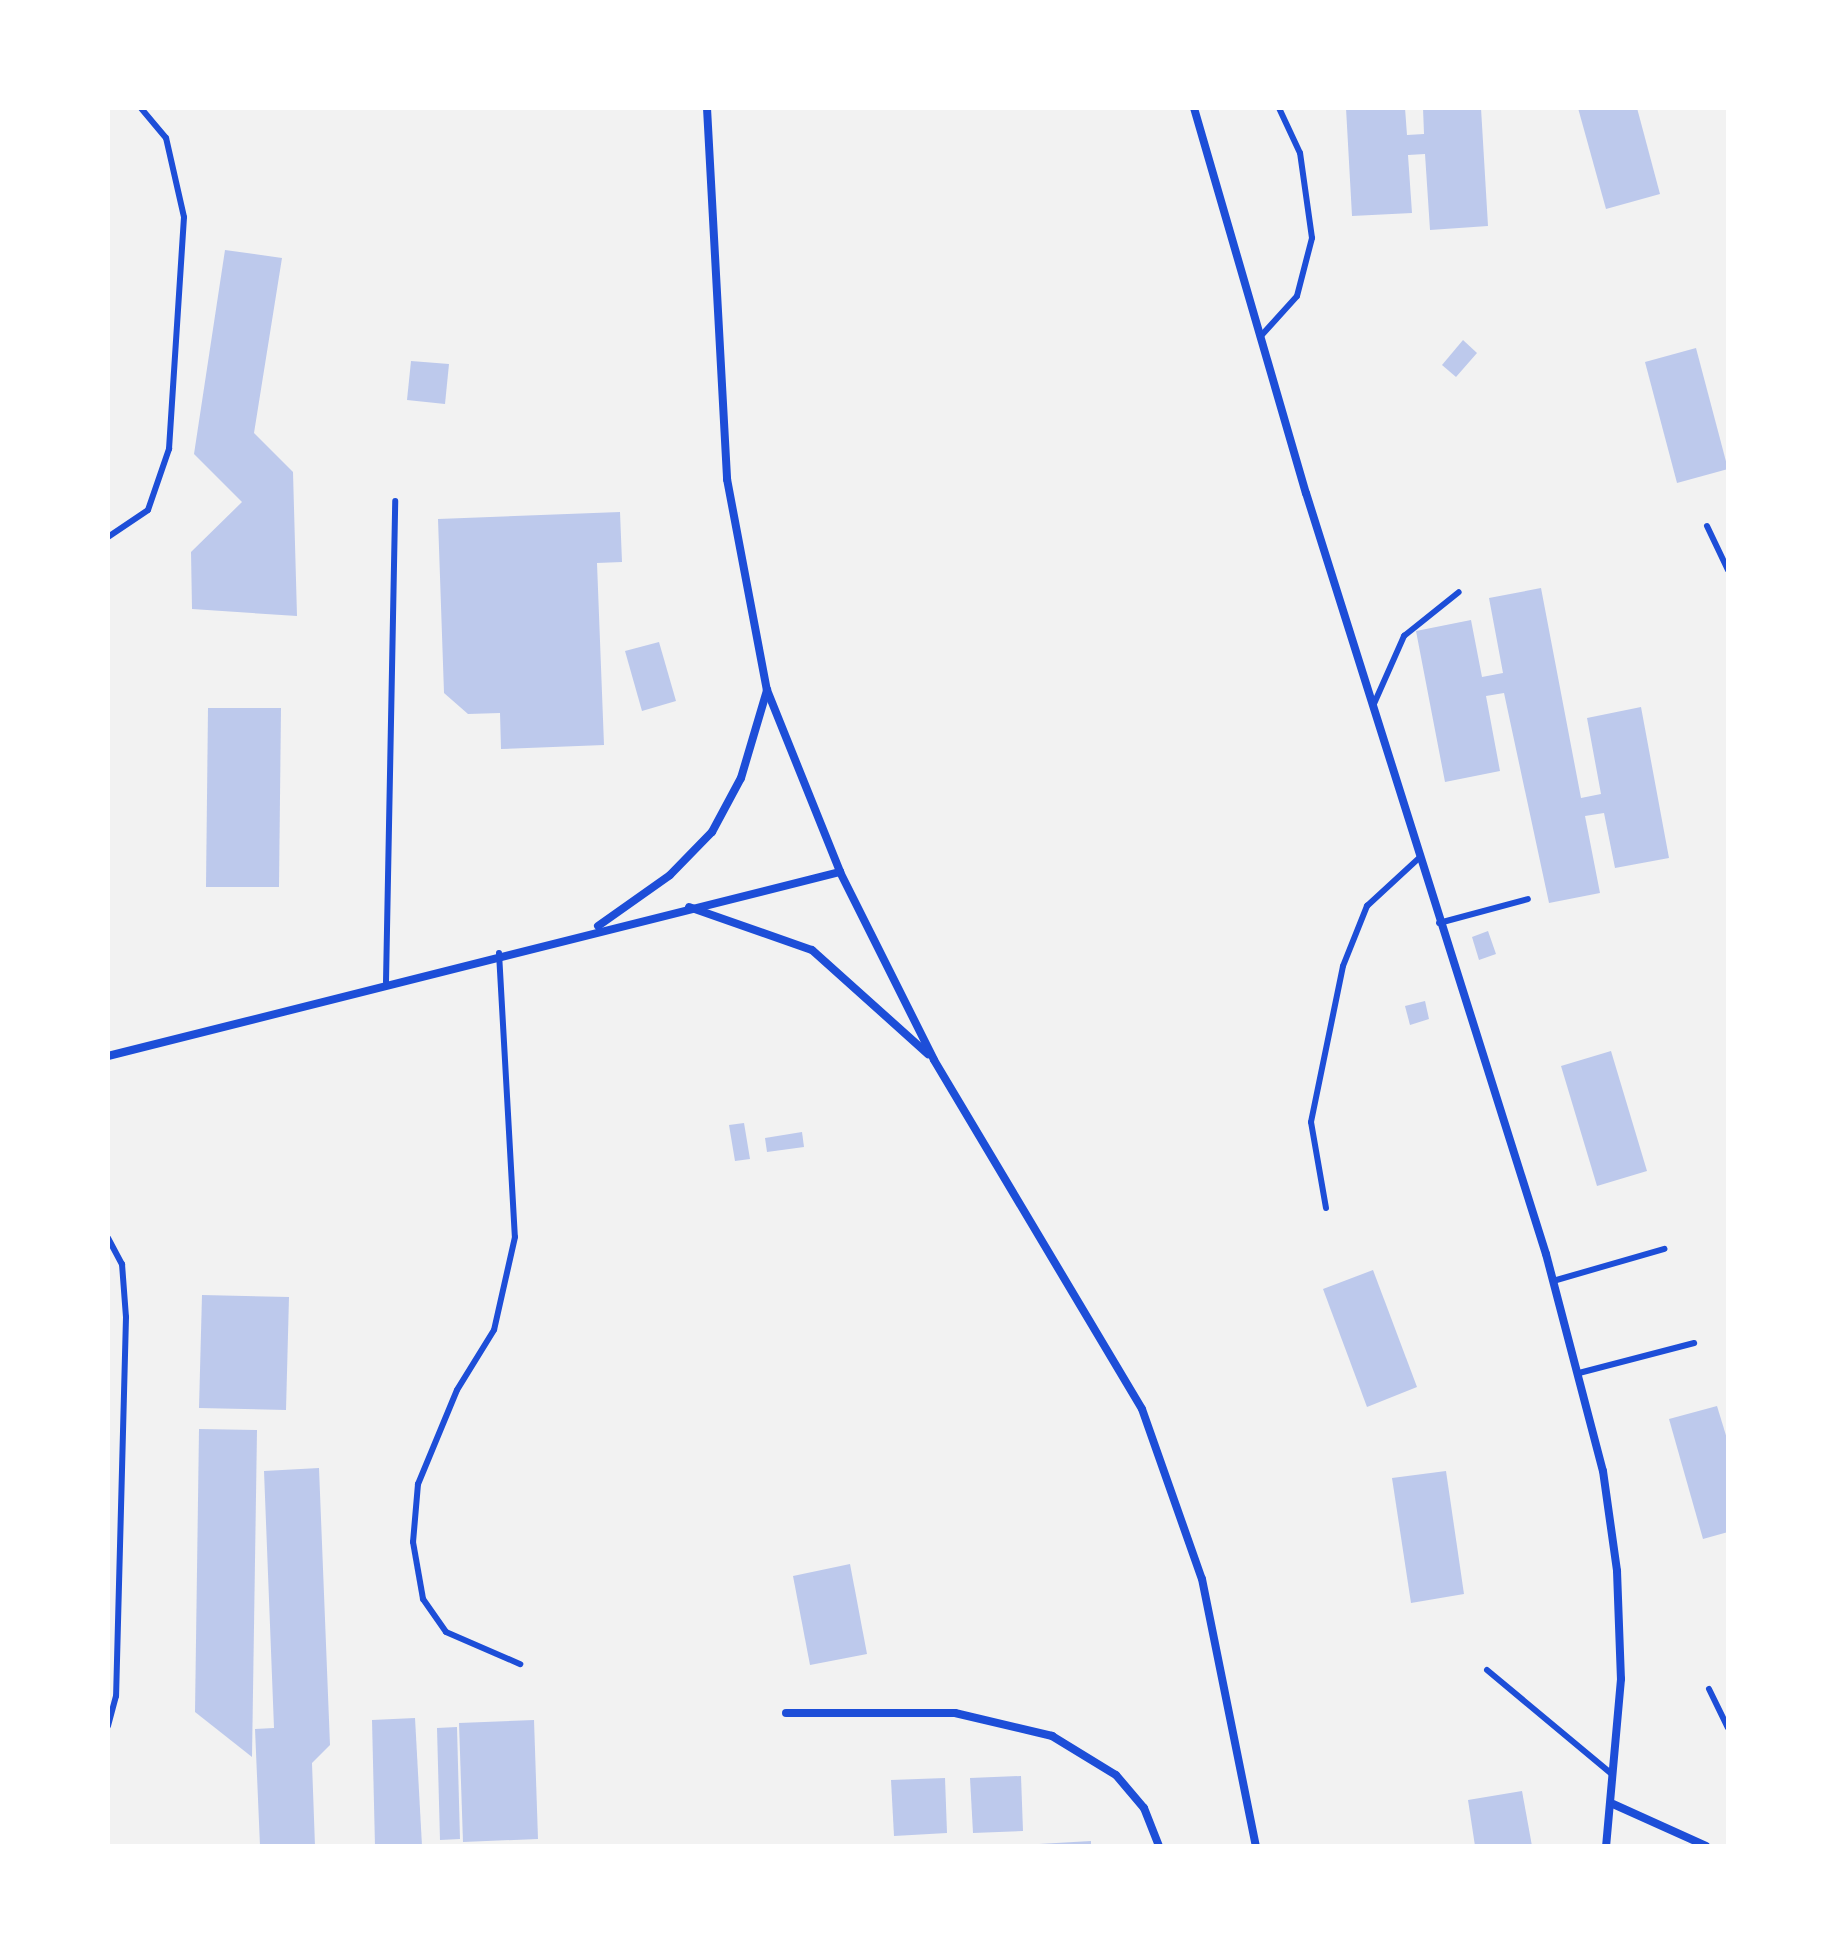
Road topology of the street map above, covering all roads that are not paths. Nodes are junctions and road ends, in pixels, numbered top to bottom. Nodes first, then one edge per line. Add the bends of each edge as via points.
1 (141, 108) edge
2 (707, 108) edge
3 (1194, 108) edge
4 (1279, 108) edge
5 (1260, 337) junction
6 (395, 501) dead end
7 (1707, 526) dead end
8 (108, 537) edge
9 (1728, 570) edge
10 (1459, 592) dead end
11 (767, 690) junction
12 (1372, 709) junction
13 (1419, 858) junction
14 (840, 872) junction
15 (1528, 899) dead end
16 (685, 906) junction
17 (1439, 923) junction
18 (595, 929) junction
19 (499, 953) junction
20 (386, 982) junction
21 (108, 1056) edge
22 (934, 1060) junction
23 (1326, 1208) dead end
24 (108, 1238) edge
25 (1664, 1249) dead end
26 (1553, 1281) junction
27 (1694, 1343) dead end
28 (1579, 1373) junction
29 (520, 1664) dead end
30 (1487, 1670) dead end
31 (1709, 1689) dead end
32 (786, 1713) dead end
33 (108, 1726) edge
34 (1728, 1728) edge
35 (1615, 1776) junction
36 (1613, 1804) junction
37 (1159, 1846) edge
38 (1256, 1846) edge
39 (1606, 1846) edge
40 (1706, 1846) edge

1 - 8 lane via 166,138 184,217 169,449 148,510
2 - 11 street via 727,479
3 - 5 street
4 - 5 lane via 1300,153 1312,238 1297,296
5 - 12 street
6 - 20 lane
7 - 9 lane
10 - 12 lane via 1404,636
11 - 14 street
11 - 18 street via 741,778 712,832 670,875
12 - 13 street
13 - 17 street
13 - 23 lane via 1367,906 1343,966 1311,1122
14 - 16 street
14 - 22 street
15 - 17 lane
16 - 18 street
16 - 22 street via 812,950
17 - 26 street
18 - 19 street
19 - 20 street
19 - 29 lane via 515,1237 494,1330 457,1390 418,1484 413,1542 423,1599 446,1632
20 - 21 street
22 - 38 street via 1142,1409 1202,1579
24 - 33 lane via 122,1264 126,1317 116,1696
25 - 26 lane
26 - 28 street
27 - 28 lane
28 - 35 street via 1617,1571
30 - 35 lane
31 - 34 lane
32 - 37 street via 955,1713 1052,1736 1116,1775 1144,1808
35 - 36 street
36 - 39 street
36 - 40 street

